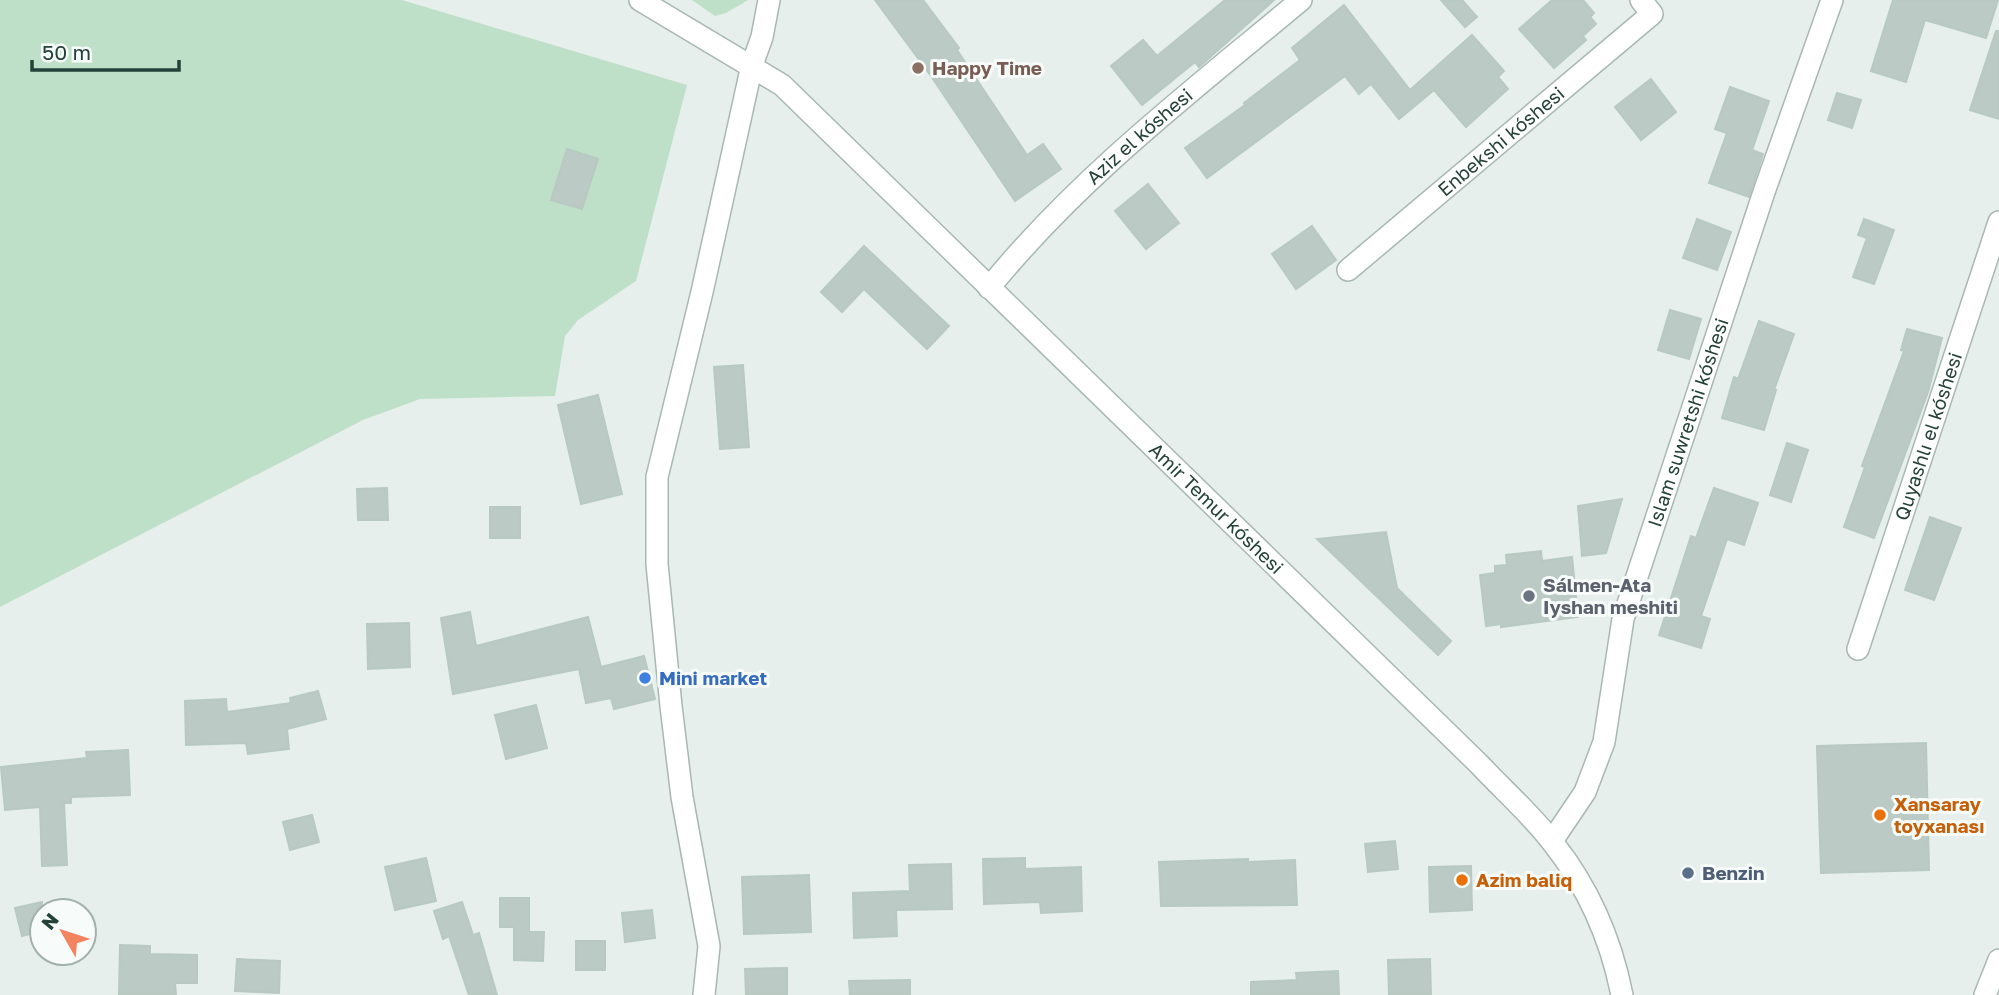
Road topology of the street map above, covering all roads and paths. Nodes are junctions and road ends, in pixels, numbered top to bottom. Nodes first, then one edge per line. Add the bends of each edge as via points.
1 (640, 0) edge
2 (769, 0) edge
3 (1301, 0) edge
4 (1832, 0) edge
5 (1646, 7) edge
6 (752, 65) junction
7 (1999, 222) edge
8 (1348, 270) dead end
9 (989, 288) junction
10 (1858, 649) dead end
11 (1552, 841) junction
12 (1999, 960) edge
13 (1624, 994) edge
14 (704, 995) edge
15 (1985, 995) edge

1 - 6 street, Amir Temur kóshesi
2 - 6 street
3 - 9 street, Aziz el kóshesi via 1136,138 1058,212
4 - 11 street, Islam suwretshi kóshesi via 1623,619 1604,742 1585,792
5 - 8 street, Enbekshi kóshesi
6 - 9 street, Amir Temur kóshesi via 782,85
6 - 14 street via 657,477 657,564 671,706 709,946
7 - 10 street, Quyashlı el kóshesi
9 - 11 street, Amir Temur kóshesi via 1479,764
11 - 13 street, Amir Temur kóshesi via 1577,876 1607,940
12 - 15 street

